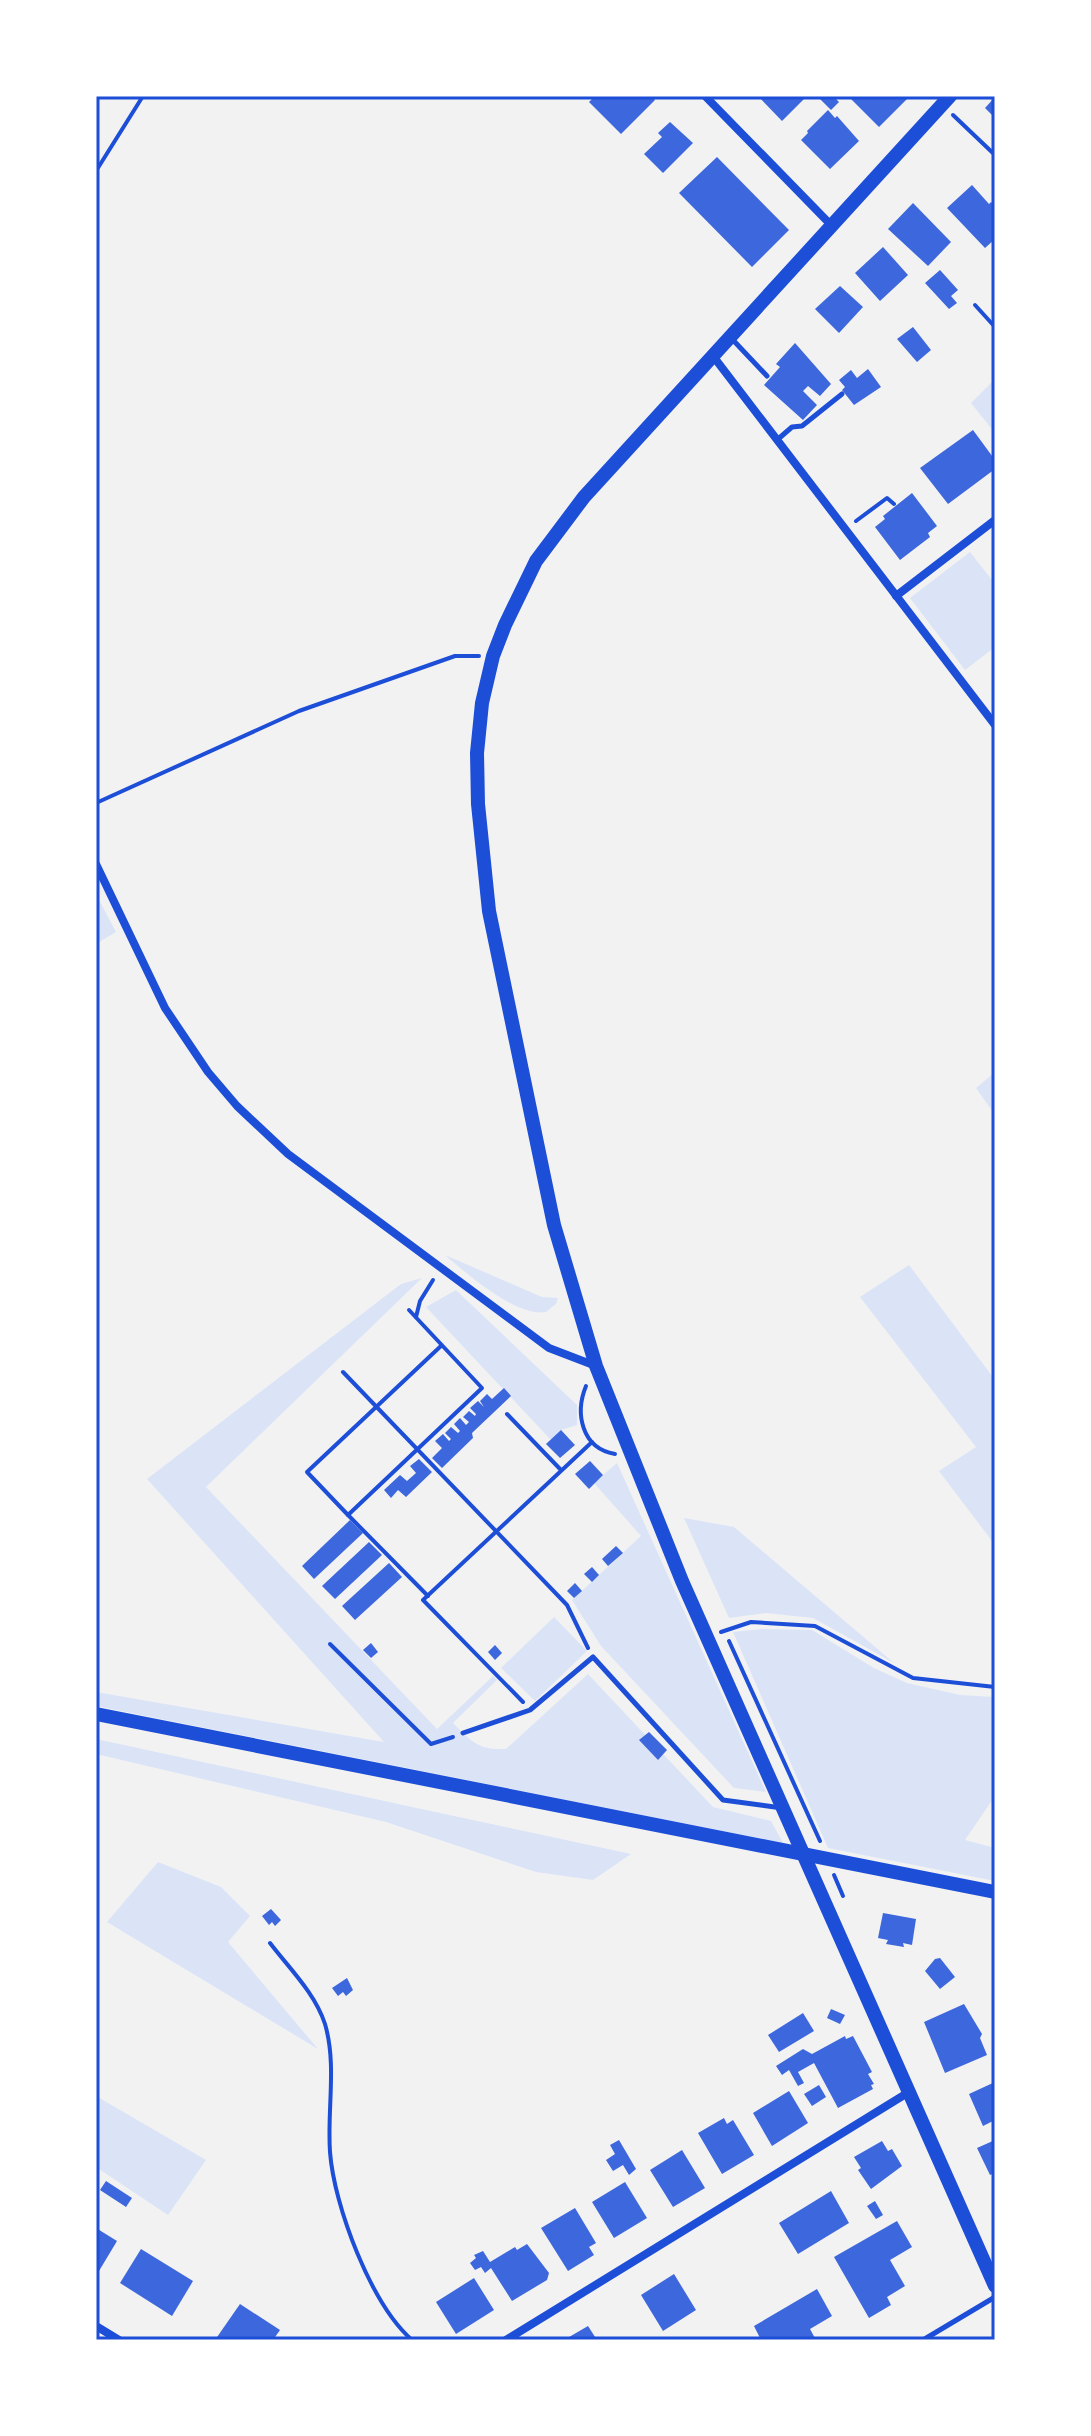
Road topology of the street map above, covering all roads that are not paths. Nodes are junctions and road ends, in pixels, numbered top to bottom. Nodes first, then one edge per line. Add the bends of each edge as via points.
1 (705, 96) edge
2 (955, 101) edge
3 (832, 226) junction
4 (730, 338) junction
5 (713, 356) junction
6 (767, 376) dead end
7 (842, 394) dead end
8 (777, 440) junction
9 (995, 520) edge
10 (896, 596) junction
11 (995, 725) edge
12 (96, 864) edge
13 (596, 1366) junction
14 (96, 1714) edge
15 (463, 1733) road end
16 (783, 1808) junction
17 (995, 1892) edge
18 (909, 2092) junction
19 (995, 2286) edge
20 (995, 2297) edge
21 (96, 2326) edge
22 (119, 2340) edge
23 (506, 2340) edge
24 (923, 2340) edge

1 - 3 street
2 - 3 street
3 - 4 street
4 - 5 street
4 - 6 lane
5 - 8 street
5 - 13 street via 584,497 536,561 493,656 482,703 478,804 489,911 554,1225
7 - 8 lane
8 - 10 street
9 - 10 street
10 - 11 street
12 - 13 street via 165,1008 237,1106 288,1154 549,1348
13 - 16 street
14 - 17 street
15 - 16 lane via 530,1710 593,1657 723,1800
16 - 18 street
18 - 19 street
18 - 23 street
20 - 24 lane
21 - 22 street

